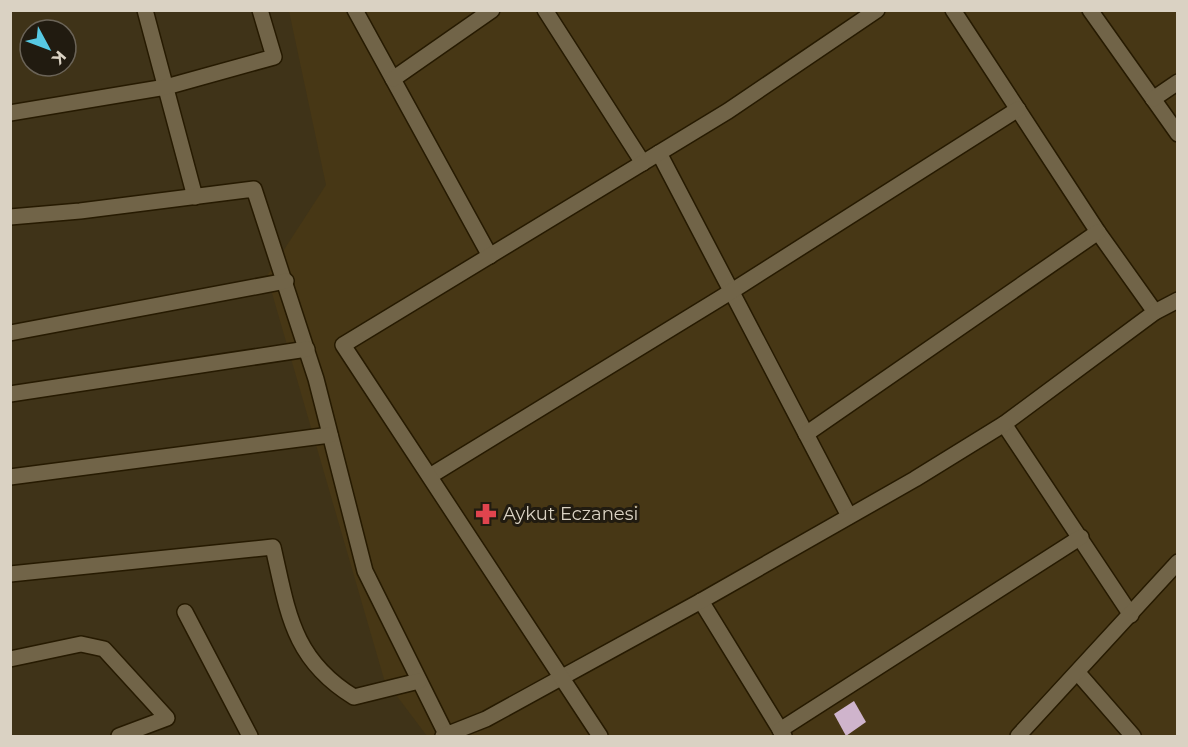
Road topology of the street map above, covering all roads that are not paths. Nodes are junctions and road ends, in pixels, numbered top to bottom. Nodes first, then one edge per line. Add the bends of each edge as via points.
1 (145, 10) edge
2 (260, 10) edge
3 (355, 10) edge
4 (492, 10) edge
5 (545, 10) edge
6 (877, 10) edge
7 (953, 10) edge
8 (1090, 10) edge
9 (393, 79) junction
10 (1178, 82) edge
11 (166, 87) junction
12 (1153, 99) junction
13 (1018, 109) junction
14 (10, 112) edge
15 (1178, 134) edge
16 (659, 153) junction
17 (643, 163) junction
18 (195, 196) junction
19 (10, 217) edge
20 (1098, 232) junction
21 (490, 256) junction
22 (286, 281) junction
23 (732, 291) junction
24 (1178, 300) edge
25 (1155, 312) junction
26 (10, 333) edge
27 (307, 349) junction
28 (10, 394) edge
29 (1004, 424) junction
30 (806, 434) junction
31 (330, 435) junction
32 (430, 476) junction
33 (10, 477) edge
34 (849, 516) junction
35 (1081, 537) junction
36 (1178, 562) edge
37 (10, 574) edge
38 (701, 601) junction
39 (185, 612) dead end
40 (1131, 615) junction
41 (10, 659) edge
42 (1078, 673) junction
43 (563, 677) junction
44 (419, 681) junction
45 (782, 733) edge
46 (119, 736) edge
47 (250, 736) edge
48 (445, 736) edge
49 (600, 736) edge
50 (1018, 736) edge
51 (1133, 736) edge

1 - 11 street
2 - 11 street via 274,57
3 - 9 street
4 - 9 street
5 - 17 street
6 - 16 street
7 - 13 street
8 - 12 street
9 - 21 street
10 - 12 street
11 - 14 street
11 - 18 street
12 - 15 street
13 - 20 street
13 - 23 street
16 - 17 street
16 - 23 street
17 - 21 street
18 - 19 street
18 - 22 street via 254,189
20 - 25 street
20 - 30 street
21 - 32 street via 343,345
22 - 26 street
22 - 27 street
23 - 30 street
23 - 32 street
24 - 25 street
25 - 29 street
27 - 28 street
27 - 31 street
29 - 34 street
29 - 35 street
30 - 34 street
31 - 33 street
31 - 44 street via 365,571
32 - 43 street
34 - 38 street
35 - 40 street
35 - 45 street
36 - 40 street
37 - 44 street via 273,547 287,609 301,647 332,684 354,697
38 - 43 street
38 - 45 street
39 - 47 street
40 - 42 street
41 - 46 street via 81,644 104,649 167,718
42 - 50 street
42 - 51 street
43 - 48 street via 486,719
43 - 49 street
44 - 48 street

